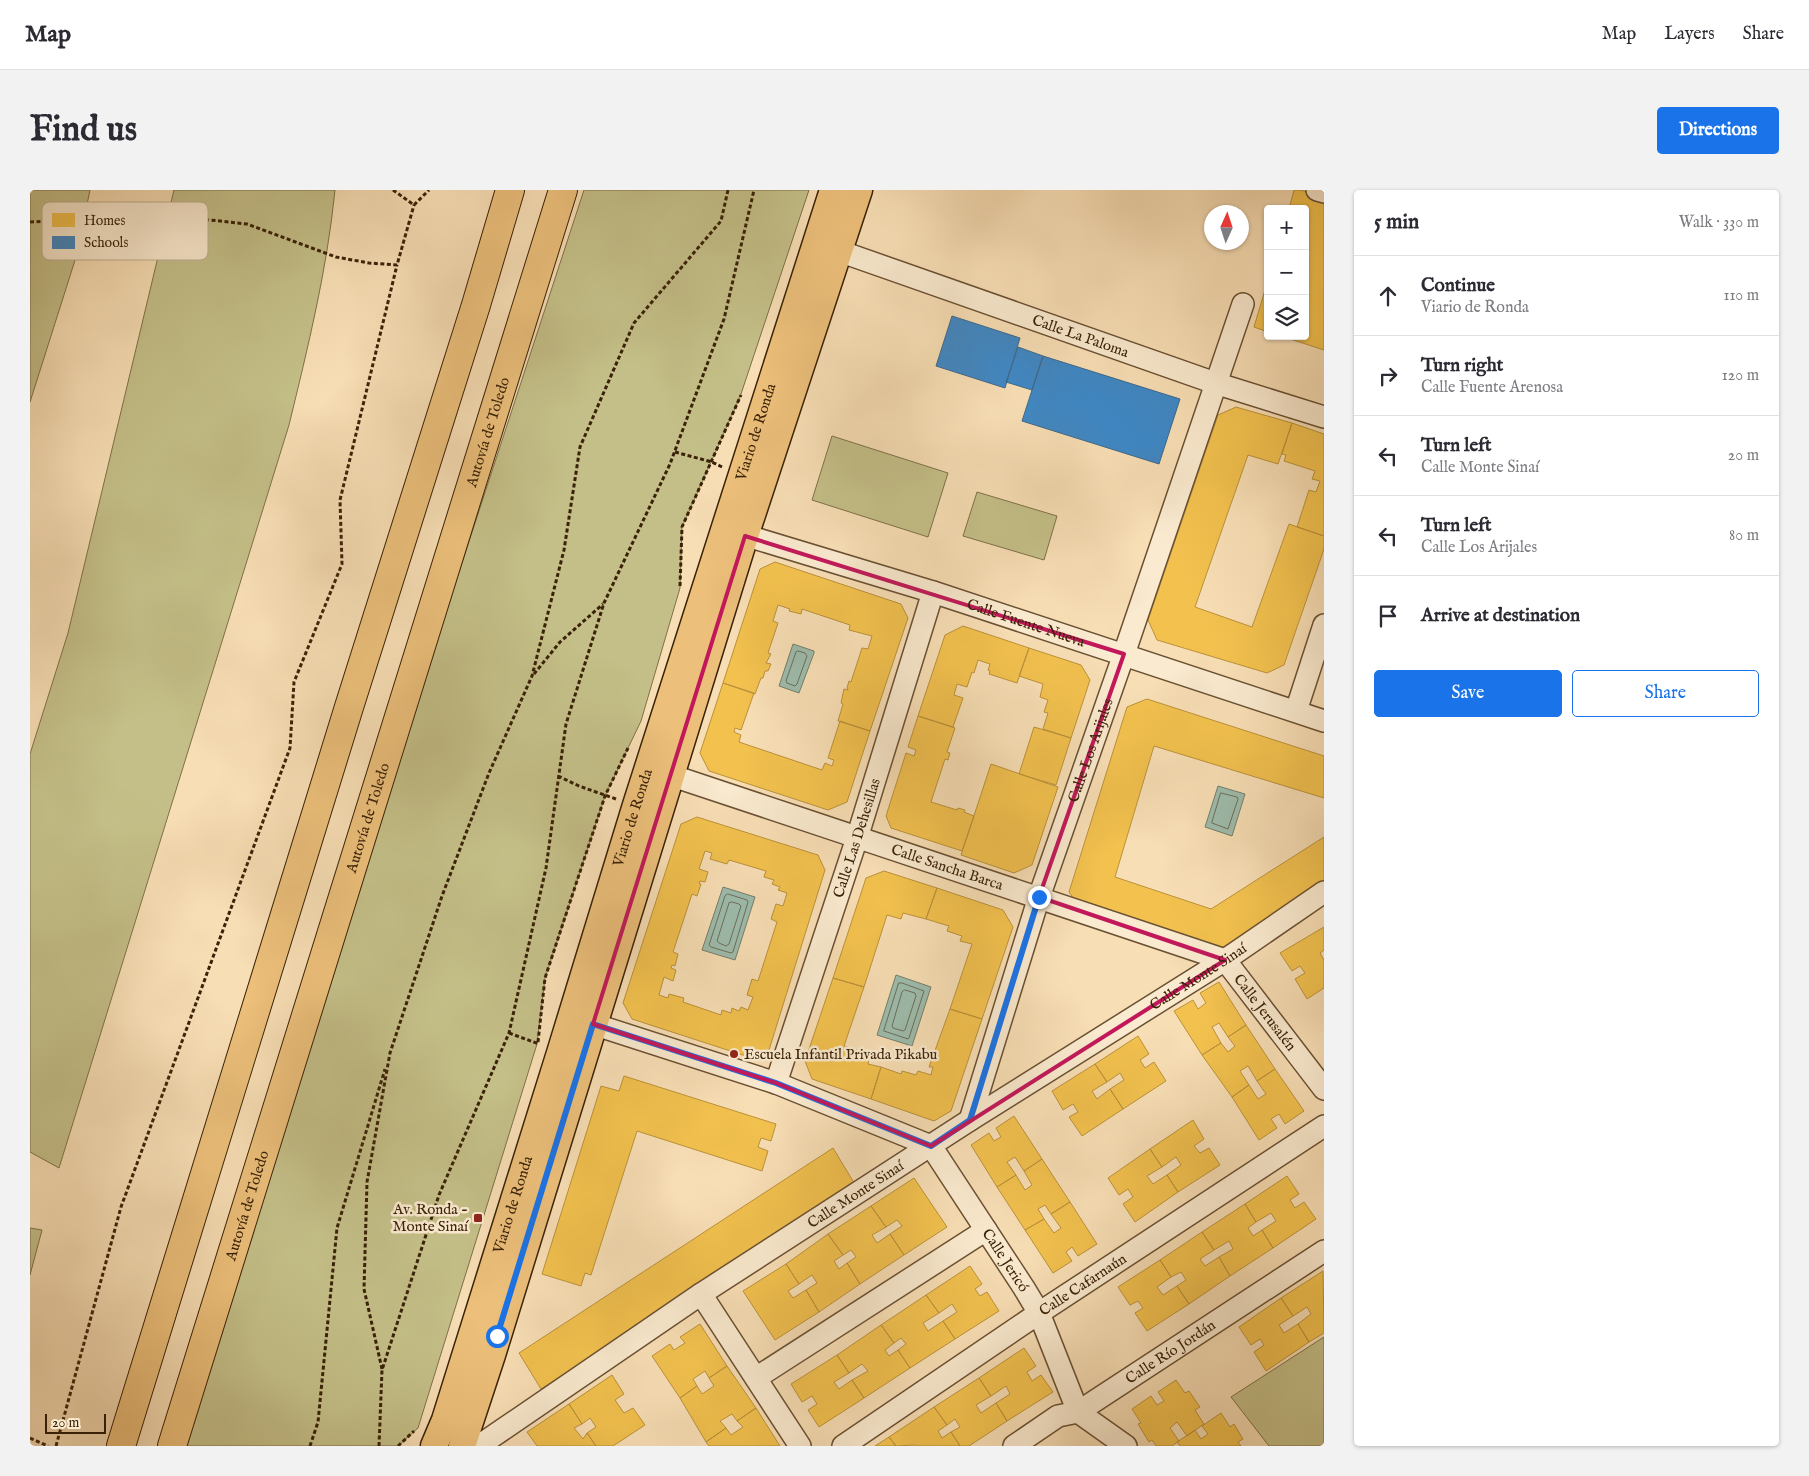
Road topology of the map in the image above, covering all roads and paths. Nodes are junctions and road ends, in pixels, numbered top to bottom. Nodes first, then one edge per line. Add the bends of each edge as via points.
1 (392, 190) edge
2 (429, 190) edge
3 (510, 190) edge
4 (563, 190) edge
5 (728, 190) edge
6 (754, 190) edge
7 (833, 190) edge
8 (859, 190) edge
9 (1317, 190) edge
10 (1324, 192) edge
11 (414, 205) junction
12 (208, 220) edge
13 (839, 251) junction
14 (396, 265) junction
15 (1243, 304) dead end
16 (1215, 383) junction
17 (743, 388) dead end
18 (1324, 418) edge
19 (675, 452) junction
20 (712, 462) junction
21 (742, 477) junction
22 (735, 533) junction
23 (680, 588) dead end
24 (934, 592) junction
25 (604, 604) junction
26 (1324, 626) edge
27 (1124, 654) junction
28 (532, 676) junction
29 (1296, 711) junction
30 (1324, 720) edge
31 (629, 746) dead end
32 (670, 775) junction
33 (558, 776) junction
34 (605, 796) junction
35 (636, 805) junction
36 (857, 838) junction
37 (1324, 892) edge
38 (1039, 897) junction
39 (1225, 960) junction
40 (593, 1024) junction
41 (509, 1033) junction
42 (549, 1048) junction
43 (390, 1053) junction
44 (776, 1083) junction
45 (1324, 1089) edge
46 (970, 1120) junction
47 (1324, 1126) edge
48 (931, 1146) junction
49 (986, 1230) junction
50 (1324, 1251) edge
51 (701, 1294) junction
52 (1039, 1313) junction
53 (382, 1370) junction
54 (756, 1378) junction
55 (1078, 1412) junction
56 (426, 1437) edge
57 (30, 1438) edge
58 (48, 1446) edge
59 (56, 1446) edge
60 (121, 1446) edge
61 (172, 1446) edge
62 (310, 1446) edge
63 (379, 1446) edge
64 (398, 1446) edge
65 (462, 1446) edge
66 (469, 1446) edge
67 (800, 1446) edge
68 (843, 1446) edge
69 (1014, 1446) edge
70 (1126, 1446) edge

1 - 11 path
2 - 11 path
3 - 60 highway
4 - 61 highway, Autovía de Toledo
5 - 28 path via 721,221 634,323 580,447 564,550
6 - 19 path via 724,319
7 - 21 main road, Viario de Ronda
8 - 13 main road, Viario de Ronda
9 - 10 street
11 - 14 path
12 - 14 path via 247,224 336,257
13 - 16 street, Calle La Paloma
13 - 22 main road, Viario de Ronda
14 - 59 path via 340,500 342,564 294,682 290,748 121,1207
15 - 16 street, Calle Los Arijales
16 - 18 street, Calle La Paloma
16 - 27 street, Calle Los Arijales
17 - 20 path
19 - 20 path
19 - 25 path
20 - 21 path
20 - 23 path via 682,527
21 - 22 main road, Viario de Ronda
22 - 24 street, Calle Fuente Nueva
22 - 32 main road, Viario de Ronda
22 - 35 main road, Viario de Ronda
24 - 27 street, Calle Fuente Nueva
24 - 36 street, Calle Las Dehesillas
25 - 28 path via 560,642
25 - 33 path via 566,724
26 - 29 street
27 - 29 street, Calle Fuente Nueva
27 - 38 street, Calle Los Arijales
28 - 43 path via 489,773 442,896
29 - 30 street, Calle Fuente Nueva
31 - 34 path
32 - 36 street, Calle Sancha Barca
32 - 40 main road, Viario de Ronda
33 - 34 path
33 - 41 path via 546,868
34 - 35 path
34 - 42 path via 545,978
35 - 42 main road, Viario de Ronda
36 - 38 street, Calle Sancha Barca
36 - 44 street, Calle Las Dehesillas
37 - 39 street, Calle Monte Sinaí
38 - 39 street, Calle Sancha Barca
38 - 46 street, Calle Los Arijales
39 - 45 street, Calle Jerusalén
39 - 46 street, Calle Monte Sinaí
40 - 44 street
40 - 65 main road, Viario de Ronda
41 - 42 path
41 - 53 path via 439,1195
42 - 56 main road, Viario de Ronda via 445,1420
43 - 53 path via 366,1182 364,1289
43 - 62 path via 337,1228 318,1422
44 - 48 street
46 - 48 street, Calle Monte Sinaí
47 - 52 street, Calle Cafarnaún
48 - 49 street, Calle Jericó
48 - 51 street, Calle Monte Sinaí
49 - 52 street, Calle Jericó
49 - 54 street
50 - 55 street, Calle Río Jordán
51 - 54 street
51 - 66 street, Calle Monte Sinaí via 486,1441
52 - 55 street, Calle Jericó
52 - 68 street, Calle Cafarnaún
53 - 63 path
54 - 67 street
55 - 69 street, Calle Río Jordán via 1058,1416
55 - 70 street
56 - 64 path
57 - 58 path

